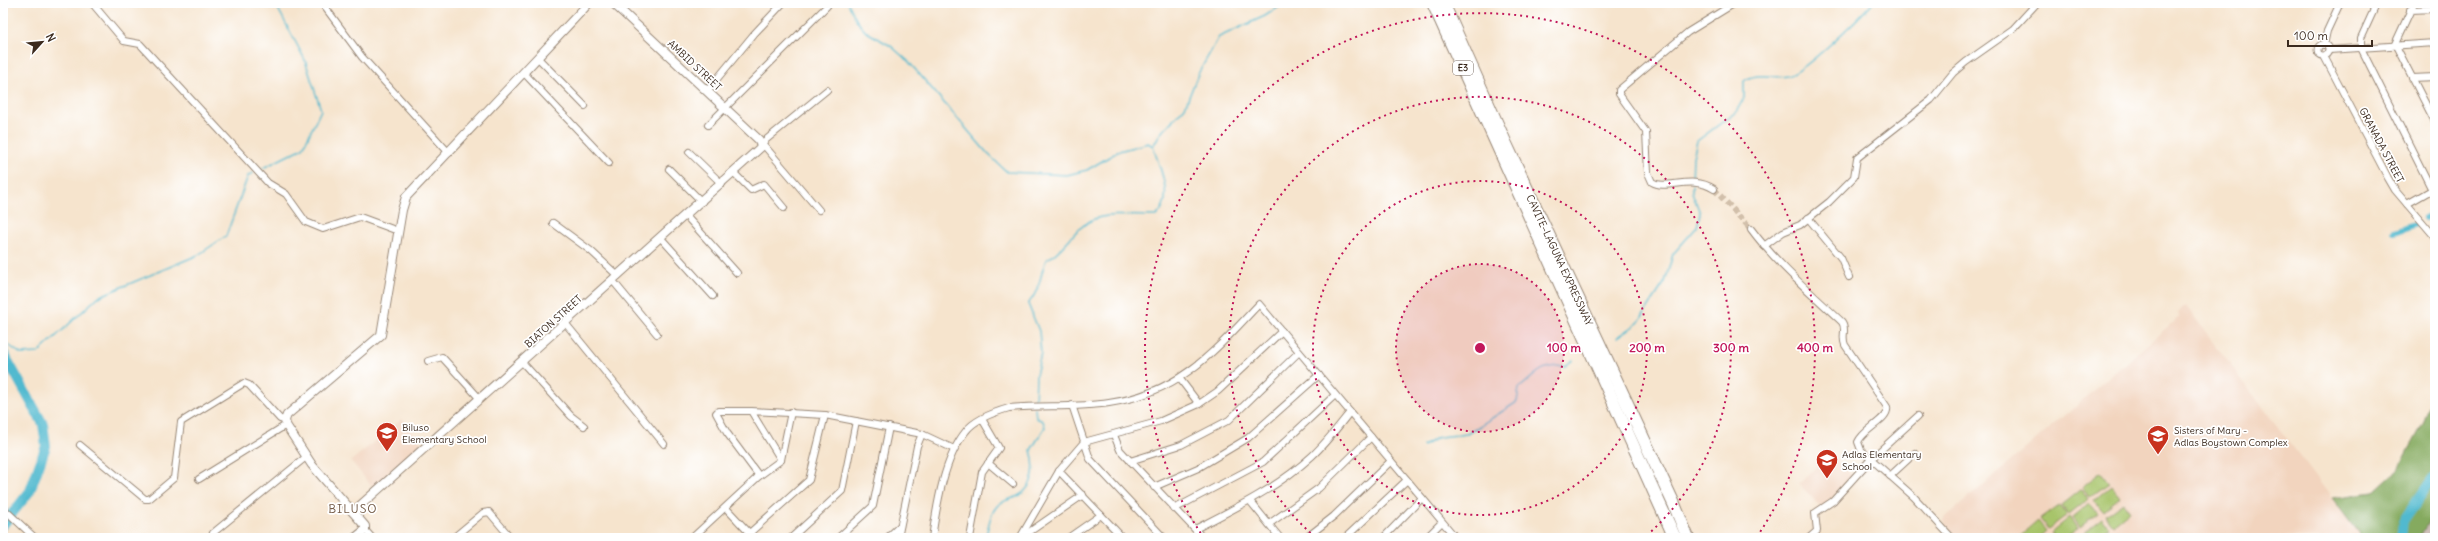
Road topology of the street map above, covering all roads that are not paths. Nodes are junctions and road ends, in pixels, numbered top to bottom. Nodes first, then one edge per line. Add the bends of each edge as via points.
1 (92, 3) edge
2 (322, 3) edge
3 (589, 3) edge
4 (613, 3) edge
5 (783, 3) edge
6 (1433, 3) edge
7 (1443, 3) edge
8 (1735, 3) edge
9 (2037, 3) edge
10 (2340, 3) edge
11 (2377, 3) edge
12 (2414, 3) edge
13 (827, 6) dead end
14 (2435, 9) edge
15 (2410, 10) junction
16 (2435, 43) edge
17 (2395, 44) junction
18 (2326, 47) junction
19 (2361, 48) junction
20 (2324, 56) junction
21 (538, 58) junction
22 (524, 73) junction
23 (2435, 77) edge
24 (2412, 78) junction
25 (827, 90) dead end
26 (708, 91) junction
27 (585, 106) dead end
28 (726, 107) junction
29 (2434, 118) edge
30 (708, 125) dead end
31 (1496, 131) junction
32 (762, 143) junction
33 (1502, 146) junction
34 (689, 152) dead end
35 (449, 153) junction
36 (609, 163) dead end
37 (669, 169) dead end
38 (734, 173) junction
39 (722, 184) junction
40 (1714, 189) tunnel mouth
41 (2433, 189) edge
42 (702, 202) junction
43 (2407, 204) junction
44 (784, 208) dead end
45 (819, 210) dead end
46 (686, 216) junction
47 (1808, 218) junction
48 (552, 223) dead end
49 (1751, 229) tunnel mouth
50 (398, 231) junction
51 (2435, 236) edge
52 (660, 237) junction
53 (1764, 246) junction
54 (737, 273) dead end
55 (1849, 276) dead end
56 (615, 279) junction
57 (712, 296) dead end
58 (566, 324) junction
59 (1282, 331) junction
60 (657, 334) dead end
61 (1299, 352) junction
62 (428, 361) dead end
63 (522, 362) junction
64 (1319, 375) junction
65 (1180, 379) junction
66 (1335, 395) junction
67 (480, 399) junction
68 (1199, 404) junction
69 (1072, 405) junction
70 (751, 411) junction
71 (791, 412) junction
72 (1350, 412) junction
73 (825, 415) junction
74 (1918, 416) dead end
75 (982, 419) junction
76 (856, 421) junction
77 (286, 423) junction
78 (584, 426) dead end
79 (889, 427) junction
80 (922, 434) junction
81 (1114, 435) junction
82 (1371, 437) junction
83 (1084, 442) junction
84 (664, 444) dead end
85 (80, 445) dead end
86 (954, 449) junction
87 (1915, 453) dead end
88 (306, 457) junction
89 (1871, 459) junction
90 (781, 460) junction
91 (1130, 461) junction
92 (1391, 461) junction
93 (988, 463) junction
94 (1059, 471) junction
95 (759, 476) junction
96 (1890, 476) junction
97 (199, 479) dead end
98 (1407, 480) junction
99 (1013, 484) dead end
100 (1154, 487) junction
101 (1083, 495) junction
102 (1422, 498) junction
103 (1250, 501) junction
104 (3, 508) edge
105 (726, 508) junction
106 (1174, 509) junction
107 (353, 512) junction
108 (1101, 515) junction
109 (1442, 522) junction
110 (1269, 524) junction
111 (900, 526) junction
112 (1194, 529) junction
113 (365, 530) junction
114 (213, 533) dead end
115 (749, 533) junction
116 (1119, 537) edge
117 (1949, 537) edge
118 (35, 538) edge
119 (355, 538) edge
120 (372, 538) edge
121 (453, 538) edge
122 (511, 538) edge
123 (692, 538) edge
124 (744, 538) edge
125 (754, 538) edge
126 (791, 538) edge
127 (838, 538) edge
128 (887, 538) edge
129 (898, 538) edge
130 (932, 538) edge
131 (970, 538) edge
132 (1020, 538) edge
133 (1068, 538) edge
134 (1164, 538) edge
135 (1203, 538) edge
136 (1280, 538) edge
137 (1306, 538) edge
138 (1345, 538) edge
139 (1383, 538) edge
140 (1426, 538) edge
141 (1456, 538) edge
142 (1675, 538) edge
143 (1688, 538) edge
144 (1809, 538) edge

1 - 50 street via 124,41 140,44 268,183 286,194 306,222 323,229 360,217
2 - 35 street via 362,57
3 - 21 street
4 - 26 street, AMBID STREET
5 - 26 street
6 - 31 highway, CAVITE–LAGUNA EXPRESSWAY / E3
7 - 31 highway, CAVITE–LAGUNA EXPRESSWAY / E3
8 - 40 street via 1688,32 1618,90 1646,132 1648,173 1652,182 1660,185 1698,182
9 - 47 street via 2013,29 1953,73 1931,100 1857,158 1854,178
10 - 18 street via 2327,31
11 - 19 street via 2361,38
12 - 15 street
13 - 28 street
14 - 15 street
15 - 17 street
16 - 17 street
17 - 19 street
17 - 24 street
18 - 19 street
18 - 20 street
18 - 20 street via 2318,49 2319,54
19 - 41 street
20 - 43 street, GRANADA STREET via 2388,178
21 - 22 street
21 - 27 street
22 - 35 street
22 - 36 street
23 - 24 street
24 - 29 street
25 - 32 street
26 - 28 street, AMBID STREET
28 - 30 street
28 - 32 street, AMBID STREET
31 - 33 highway, CAVITE–LAGUNA EXPRESSWAY / E3
32 - 38 street, BIATON STREET via 759,150
32 - 45 street
33 - 142 highway, CAVITE–LAGUNA EXPRESSWAY / E3
33 - 143 highway, CAVITE–LAGUNA EXPRESSWAY / E3 via 1671,496
34 - 39 street
35 - 50 street via 406,197
37 - 42 street
38 - 39 street, BIATON STREET
38 - 44 street via 750,190 764,184
39 - 42 street, BIATON STREET
41 - 43 street
42 - 46 street, BIATON STREET
43 - 51 street, GRANADA STREET
46 - 52 street, BIATON STREET
46 - 54 street
47 - 53 street
47 - 55 street via 1840,258
48 - 56 street via 591,250
49 - 53 street
50 - 77 street via 384,328 379,339 287,415
52 - 56 street, BIATON STREET
52 - 57 street
53 - 89 street via 1843,324 1845,345 1887,407 1885,416 1862,433 1858,442 1861,450
56 - 58 street, BIATON STREET
56 - 60 street
58 - 63 street, BIATON STREET
58 - 84 street
59 - 61 street
59 - 65 street via 1259,304 1204,361
59 - 68 street via 1218,391
61 - 64 street
61 - 91 street via 1229,420 1181,445
62 - 67 street via 442,356
63 - 67 street, BIATON STREET
63 - 78 street via 571,416
64 - 66 street
64 - 100 street via 1248,438 1198,468
65 - 68 street
65 - 69 street via 1129,400 1107,404
66 - 72 street
66 - 106 street via 1263,462
67 - 107 street, BIATON STREET
68 - 81 street via 1161,422
69 - 75 street via 1008,408
69 - 83 street
70 - 71 street
70 - 90 street
70 - 95 street via 716,413 727,433
71 - 73 street
71 - 90 street
72 - 82 street
72 - 103 street via 1312,456
73 - 76 street
73 - 115 street via 809,480
74 - 89 street
75 - 86 street via 966,430
75 - 93 street via 999,448
76 - 79 street
76 - 126 street via 842,491
77 - 85 street via 244,383 181,422 174,478 149,499 145,499
77 - 88 street
77 - 97 street
79 - 80 street
79 - 127 street via 873,506
80 - 86 street
80 - 111 street via 917,446
81 - 83 street
81 - 91 street via 1120,450
82 - 92 street
82 - 110 street via 1318,488
83 - 94 street
83 - 134 street via 1090,459
86 - 130 street via 937,502
87 - 96 street
88 - 107 street
88 - 114 street
89 - 96 street
89 - 144 street via 1833,501 1815,513 1816,531
90 - 95 street
91 - 100 street
92 - 98 street
92 - 137 street via 1334,516
93 - 99 street
93 - 131 street via 982,472
94 - 101 street
94 - 132 street
95 - 105 street
96 - 117 street
98 - 102 street
98 - 138 street
100 - 106 street
101 - 108 street
101 - 132 street
102 - 109 street
102 - 139 street
103 - 110 street
103 - 112 street
104 - 118 street
105 - 115 street
105 - 123 street
106 - 112 street
107 - 113 street via 365,526
108 - 116 street
108 - 133 street
109 - 140 street
109 - 141 street
110 - 136 street
111 - 128 street
111 - 129 street
112 - 135 street
113 - 119 street
113 - 120 street
115 - 124 street
115 - 125 street
121 - 122 street via 483,513 489,512

